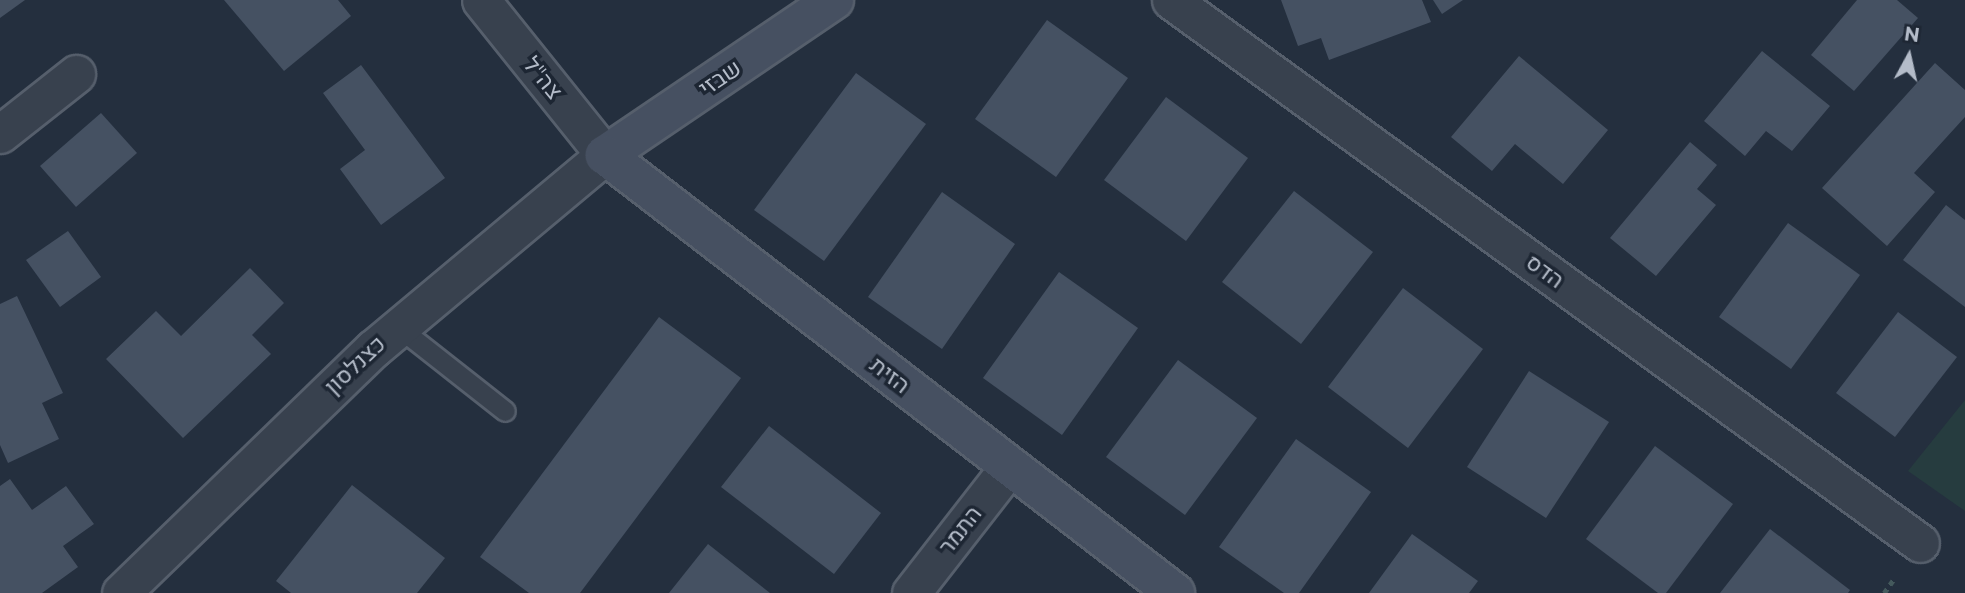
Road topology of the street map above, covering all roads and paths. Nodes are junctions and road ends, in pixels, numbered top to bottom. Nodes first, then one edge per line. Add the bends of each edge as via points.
1 (481, 0) edge
2 (834, 0) edge
3 (1171, 0) edge
4 (76, 74) dead end
5 (0, 134) edge
6 (606, 155) junction
7 (397, 326) junction
8 (505, 411) dead end
9 (1009, 467) junction
10 (1920, 543) dead end
11 (121, 593) edge
12 (911, 593) edge
13 (1175, 593) edge

1 - 6 street, צה"ל
2 - 6 street, שבזי
3 - 10 street, הדס
4 - 5 street
6 - 7 street, כצנלסון
6 - 9 street, הזית
7 - 8 lane
7 - 11 street, כצנלסון
9 - 12 street, התמר
9 - 13 street, הזית

